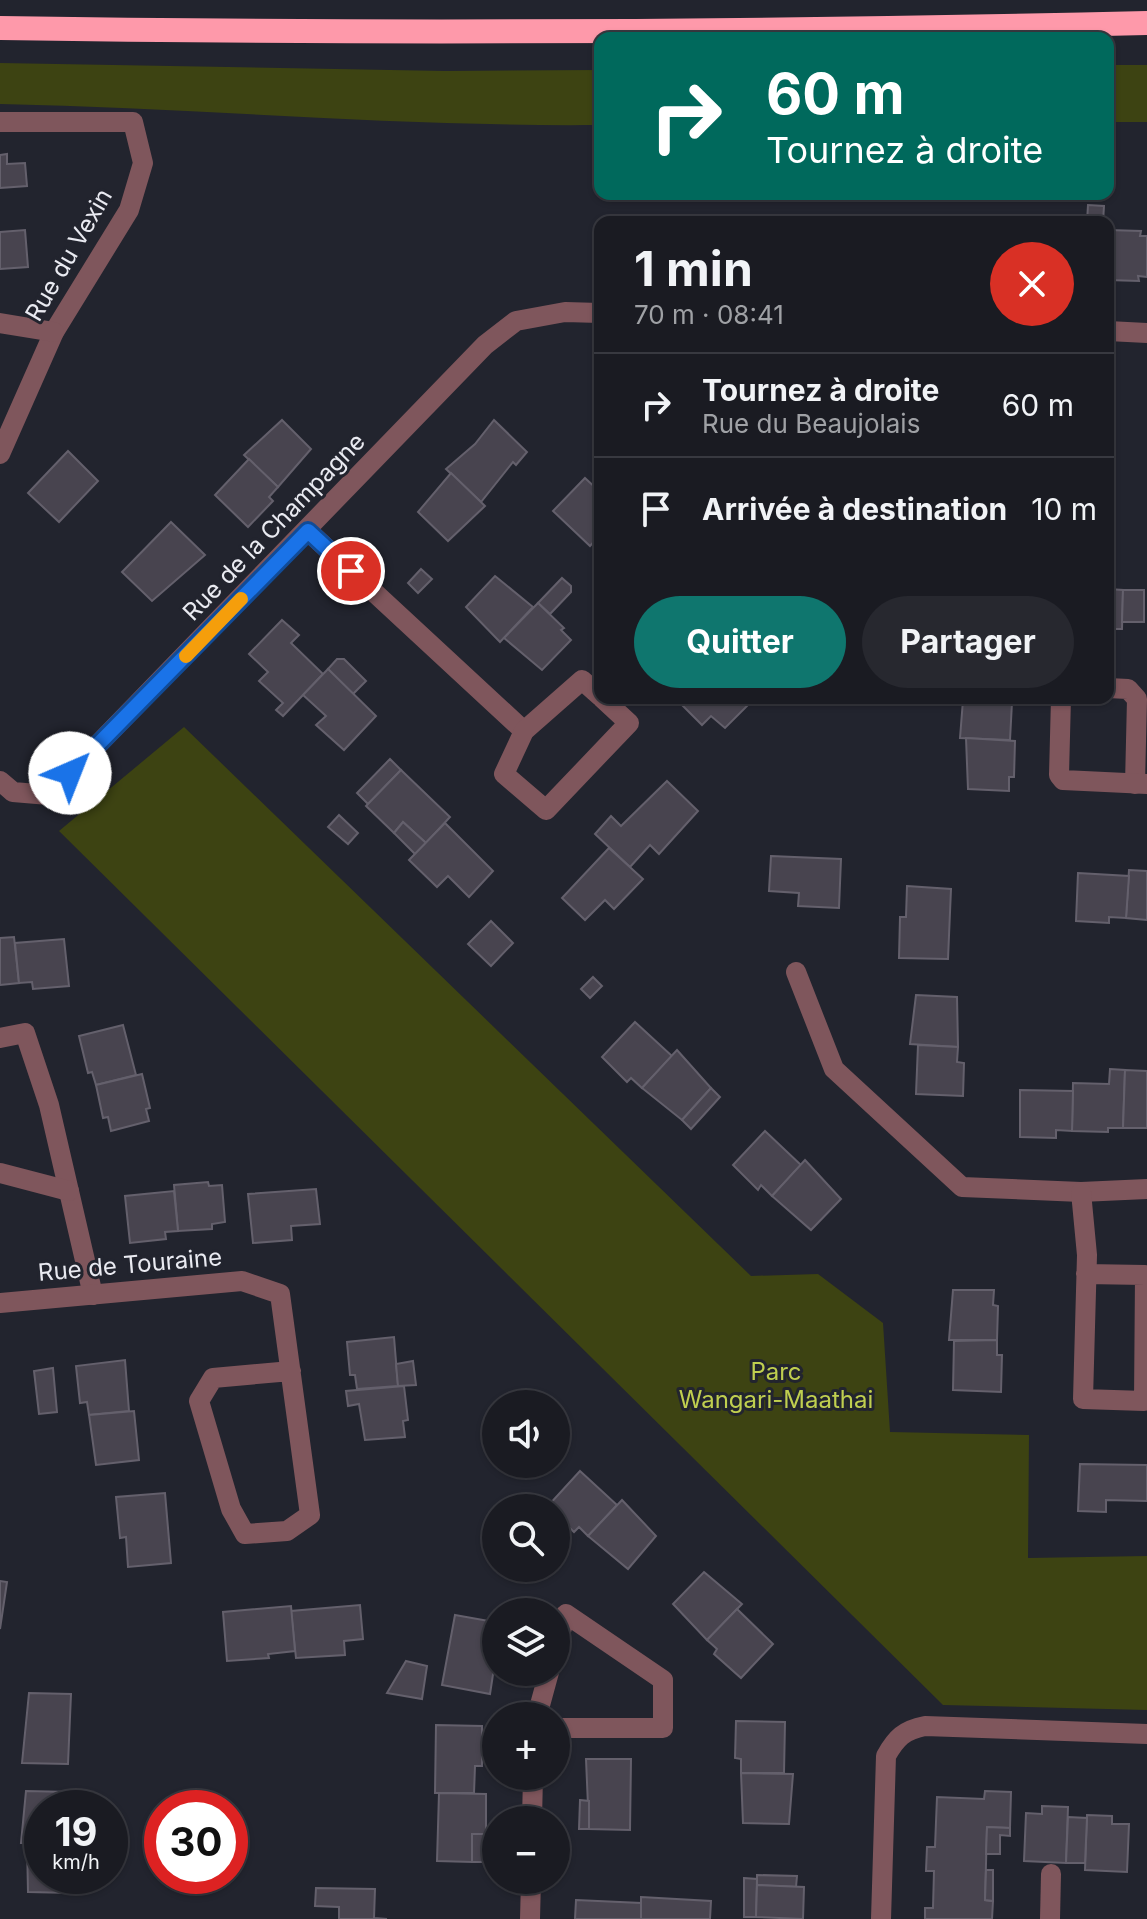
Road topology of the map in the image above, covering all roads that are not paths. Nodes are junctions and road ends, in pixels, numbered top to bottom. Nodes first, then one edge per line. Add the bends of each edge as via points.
1 (1147, 23) edge
2 (0, 28) edge
3 (0, 122) edge
4 (594, 313) edge
5 (0, 323) edge
6 (1114, 331) edge
7 (54, 332) junction
8 (1147, 333) edge
9 (0, 454) edge
10 (308, 531) junction
11 (1114, 688) edge
12 (594, 691) edge
13 (609, 704) edge
14 (1061, 704) edge
15 (524, 731) junction
16 (0, 781) edge
17 (1141, 784) edge
18 (796, 972) dead end
19 (0, 1038) edge
20 (0, 1173) edge
21 (1147, 1189) edge
22 (69, 1191) junction
23 (1081, 1192) junction
24 (1086, 1274) junction
25 (93, 1295) junction
26 (0, 1303) edge
27 (291, 1371) junction
28 (570, 1617) edge
29 (570, 1728) edge
30 (1147, 1734) edge
31 (1051, 1874) dead end
32 (531, 1894) edge
33 (530, 1919) edge
34 (881, 1919) edge
35 (1050, 1919) edge

1 - 2 highway via 868,29
3 - 7 street, Rue du Vexin via 133,122 143,163 129,210
4 - 10 street, Rue de la Champagne via 516,321 485,345
5 - 7 street
6 - 8 street
7 - 9 street, Rue du Vexin
10 - 15 street
10 - 16 street, Rue de la Champagne via 49,795 13,792
11 - 17 street via 1128,689 1137,699
12 - 15 street via 582,680
13 - 15 street via 629,723 546,810 504,774
14 - 17 street via 1063,780
18 - 23 street via 834,1069 962,1187
19 - 22 street via 25,1033
20 - 22 street
21 - 23 street
22 - 25 street
23 - 24 street
24 - 24 street via 1083,1399 1144,1401 1145,1275
25 - 26 street, Rue de Touraine
25 - 27 street, Rue de Touraine via 242,1281 280,1294
27 - 27 street, Rue de Touraine via 310,1515 287,1531 245,1534 231,1509 199,1401 213,1378
28 - 29 street via 663,1680 663,1728
30 - 34 street via 908,1729 886,1756
31 - 35 street
32 - 33 street

